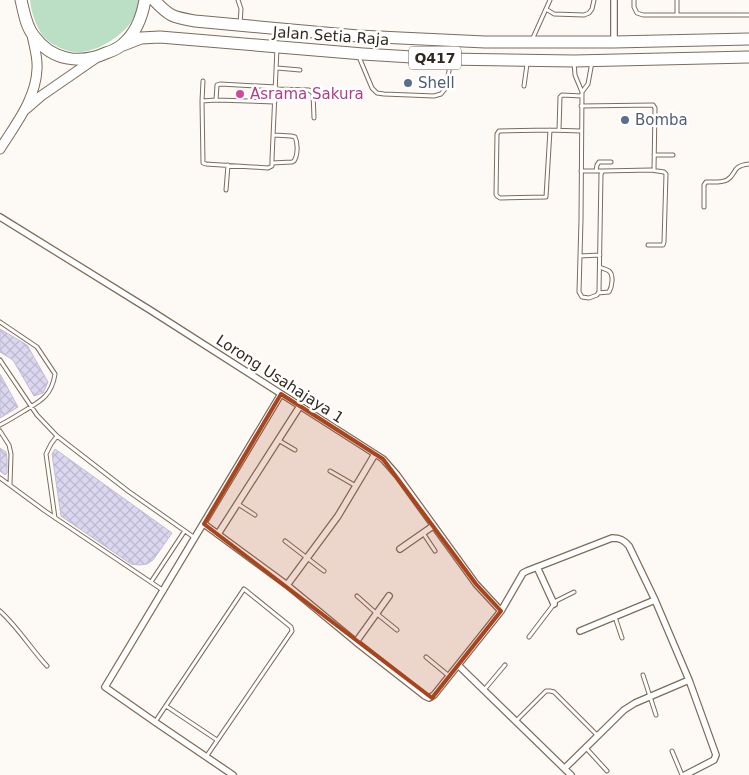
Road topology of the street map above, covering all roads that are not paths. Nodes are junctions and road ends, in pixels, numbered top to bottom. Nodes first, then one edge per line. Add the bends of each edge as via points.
1 (21, 0) edge
2 (145, 0) edge
3 (154, 0) edge
4 (238, 0) edge
5 (550, 0) edge
6 (594, 0) edge
7 (614, 0) edge
8 (634, 0) edge
9 (677, 0) edge
10 (546, 9) junction
11 (677, 15) junction
12 (749, 15) edge
13 (240, 25) junction
14 (32, 34) junction
15 (749, 39) edge
16 (531, 42) junction
17 (614, 42) junction
18 (122, 45) junction
19 (278, 47) junction
20 (358, 54) junction
21 (97, 57) junction
22 (452, 59) junction
23 (747, 59) edge
24 (527, 61) junction
25 (574, 61) junction
26 (592, 61) junction
27 (277, 68) junction
28 (300, 70) dead end
29 (203, 81) dead end
30 (524, 86) dead end
31 (276, 88) junction
32 (582, 94) junction
33 (202, 100) junction
34 (216, 100) junction
35 (275, 102) junction
36 (581, 106) junction
37 (26, 109) junction
38 (314, 118) dead end
39 (550, 130) junction
40 (559, 130) junction
41 (581, 131) junction
42 (274, 135) junction
43 (0, 149) edge
44 (654, 155) junction
45 (673, 155) dead end
46 (611, 162) dead end
47 (272, 163) junction
48 (749, 164) edge
49 (228, 165) junction
50 (654, 170) junction
51 (581, 171) junction
52 (596, 171) junction
53 (603, 171) junction
54 (226, 190) dead end
55 (704, 207) dead end
56 (0, 217) edge
57 (648, 245) dead end
58 (580, 256) junction
59 (600, 256) junction
60 (600, 268) junction
61 (598, 293) junction
62 (0, 322) edge
63 (0, 360) edge
64 (281, 394) junction
65 (300, 406) junction
66 (32, 407) junction
67 (0, 425) edge
68 (0, 430) edge
69 (57, 436) junction
70 (278, 440) junction
71 (295, 450) dead end
72 (375, 454) junction
73 (330, 471) dead end
74 (0, 478) edge
75 (10, 485) junction
76 (356, 486) junction
77 (238, 504) junction
78 (255, 515) dead end
79 (55, 518) junction
80 (204, 524) junction
81 (433, 526) junction
82 (184, 532) junction
83 (423, 532) junction
84 (218, 534) junction
85 (195, 539) junction
86 (285, 541) dead end
87 (400, 549) dead end
88 (435, 551) dead end
89 (307, 558) junction
90 (537, 567) junction
91 (324, 571) dead end
92 (151, 582) junction
93 (287, 585) junction
94 (164, 591) junction
95 (574, 592) dead end
96 (357, 596) dead end
97 (389, 596) dead end
98 (655, 600) junction
99 (554, 604) junction
100 (0, 611) edge
101 (501, 611) junction
102 (376, 613) junction
103 (615, 617) junction
104 (397, 630) dead end
105 (580, 631) dead end
106 (529, 637) dead end
107 (622, 638) dead end
108 (356, 642) junction
109 (426, 657) dead end
110 (458, 665) junction
111 (505, 665) dead end
112 (47, 666) dead end
113 (643, 675) dead end
114 (449, 676) junction
115 (689, 680) junction
116 (484, 690) junction
117 (650, 697) junction
118 (166, 706) junction
119 (656, 715) dead end
120 (516, 721) junction
121 (155, 722) junction
122 (597, 736) junction
123 (217, 740) junction
124 (586, 748) junction
125 (672, 751) dead end
126 (206, 757) junction
127 (565, 768) junction
128 (607, 771) dead end
129 (234, 775) edge
130 (572, 775) edge
131 (683, 775) edge

1 - 14 highway, Jalan Setia Raja / Q417
2 - 18 highway, Jalan Setia Raja / Q417 via 136,29
3 - 13 highway, Jalan Setia Raja / Q417 via 178,18
4 - 13 lane
5 - 10 lane
6 - 10 lane via 590,13 584,15 554,14
7 - 17 street
8 - 11 lane via 637,13
9 - 11 lane
10 - 16 lane
11 - 12 lane
13 - 16 highway, Jalan Setia Raja / Q417 via 358,36
14 - 21 highway, Jalan Setia Raja / Q417 via 47,50 62,58
14 - 37 street via 37,69
15 - 17 highway, Jalan Setia Raja / Q417
16 - 17 highway, Jalan Setia Raja / Q417
18 - 19 highway, Jalan Setia Raja / Q417 via 141,38 160,37
18 - 21 highway, Jalan Setia Raja / Q417
19 - 20 highway, Jalan Setia Raja / Q417
19 - 27 lane
20 - 22 highway, Jalan Setia Raja / Q417
20 - 22 lane via 372,88 376,93 384,94 441,94
21 - 37 street
22 - 24 highway, Jalan Setia Raja / Q417
23 - 26 highway, Jalan Setia Raja / Q417
24 - 25 highway, Jalan Setia Raja / Q417
24 - 30 lane
25 - 26 highway, Jalan Setia Raja / Q417
25 - 32 lane
26 - 32 lane via 588,84
27 - 28 lane
27 - 31 lane
29 - 33 lane
31 - 34 lane via 220,84
31 - 35 lane
31 - 38 lane via 310,90 314,98
32 - 36 lane
32 - 40 lane via 560,97
33 - 34 lane
33 - 49 lane via 203,163
34 - 35 lane
35 - 42 lane
36 - 41 lane
36 - 44 lane via 653,105
37 - 43 street
39 - 39 lane via 499,131 497,196 546,196
39 - 40 lane
40 - 41 lane
41 - 51 lane
42 - 47 lane
42 - 47 lane via 294,137 297,142 296,158 292,162
44 - 45 lane
44 - 50 lane
46 - 52 lane via 599,162
47 - 49 lane via 268,168
48 - 55 lane via 741,164 728,180 706,182
49 - 54 lane
50 - 53 lane
50 - 57 lane via 666,174 664,242 663,245
51 - 52 lane
51 - 58 lane
52 - 53 lane
53 - 59 lane
56 - 64 street, Lorong Usahajaya 1
58 - 59 lane
58 - 61 lane via 582,297 589,298
59 - 60 lane
60 - 61 lane
60 - 61 lane via 611,273 611,288 609,292
62 - 66 lane via 37,348 55,374 45,397
63 - 66 lane
64 - 65 street, Lorong Usahajaya 1
64 - 80 street
65 - 70 street
65 - 72 street, Lorong Usahajaya 1
66 - 67 lane
66 - 69 lane
68 - 75 lane via 11,454
69 - 79 lane via 46,454
69 - 82 lane
70 - 71 lane
70 - 77 street
72 - 76 street
72 - 81 street, Lorong Usahajaya 1 via 397,475
73 - 76 lane
74 - 75 lane
75 - 79 lane
76 - 89 street
77 - 78 lane
77 - 84 street
79 - 92 lane
80 - 84 street
80 - 85 street
81 - 83 street
81 - 101 street, Lorong Usahajaya 1 via 476,584
82 - 85 lane
82 - 92 lane
83 - 87 street
83 - 88 lane
84 - 93 street
85 - 94 street
86 - 89 lane
89 - 91 lane
89 - 93 street
90 - 98 street via 612,538 621,539 629,546
90 - 99 street
90 - 101 street via 523,573
92 - 94 lane
93 - 108 street
94 - 121 street via 105,687
95 - 99 lane
96 - 102 lane
97 - 102 street
98 - 103 street
98 - 115 street
99 - 106 lane
100 - 112 lane
101 - 110 street
102 - 104 lane
102 - 108 street
103 - 105 street
103 - 107 lane
108 - 114 street via 428,698 432,698
109 - 114 lane
110 - 114 street
110 - 116 street
111 - 116 lane
113 - 117 lane
115 - 117 street
115 - 131 street via 716,755 714,760
116 - 120 street
117 - 119 lane
117 - 122 street via 624,710
118 - 121 lane
118 - 123 lane
118 - 123 lane via 244,589 292,631
120 - 122 lane via 546,691 550,691
120 - 127 street
121 - 126 street
122 - 124 street
123 - 126 lane
124 - 127 street
124 - 128 lane
125 - 131 lane
126 - 129 street
127 - 130 street

